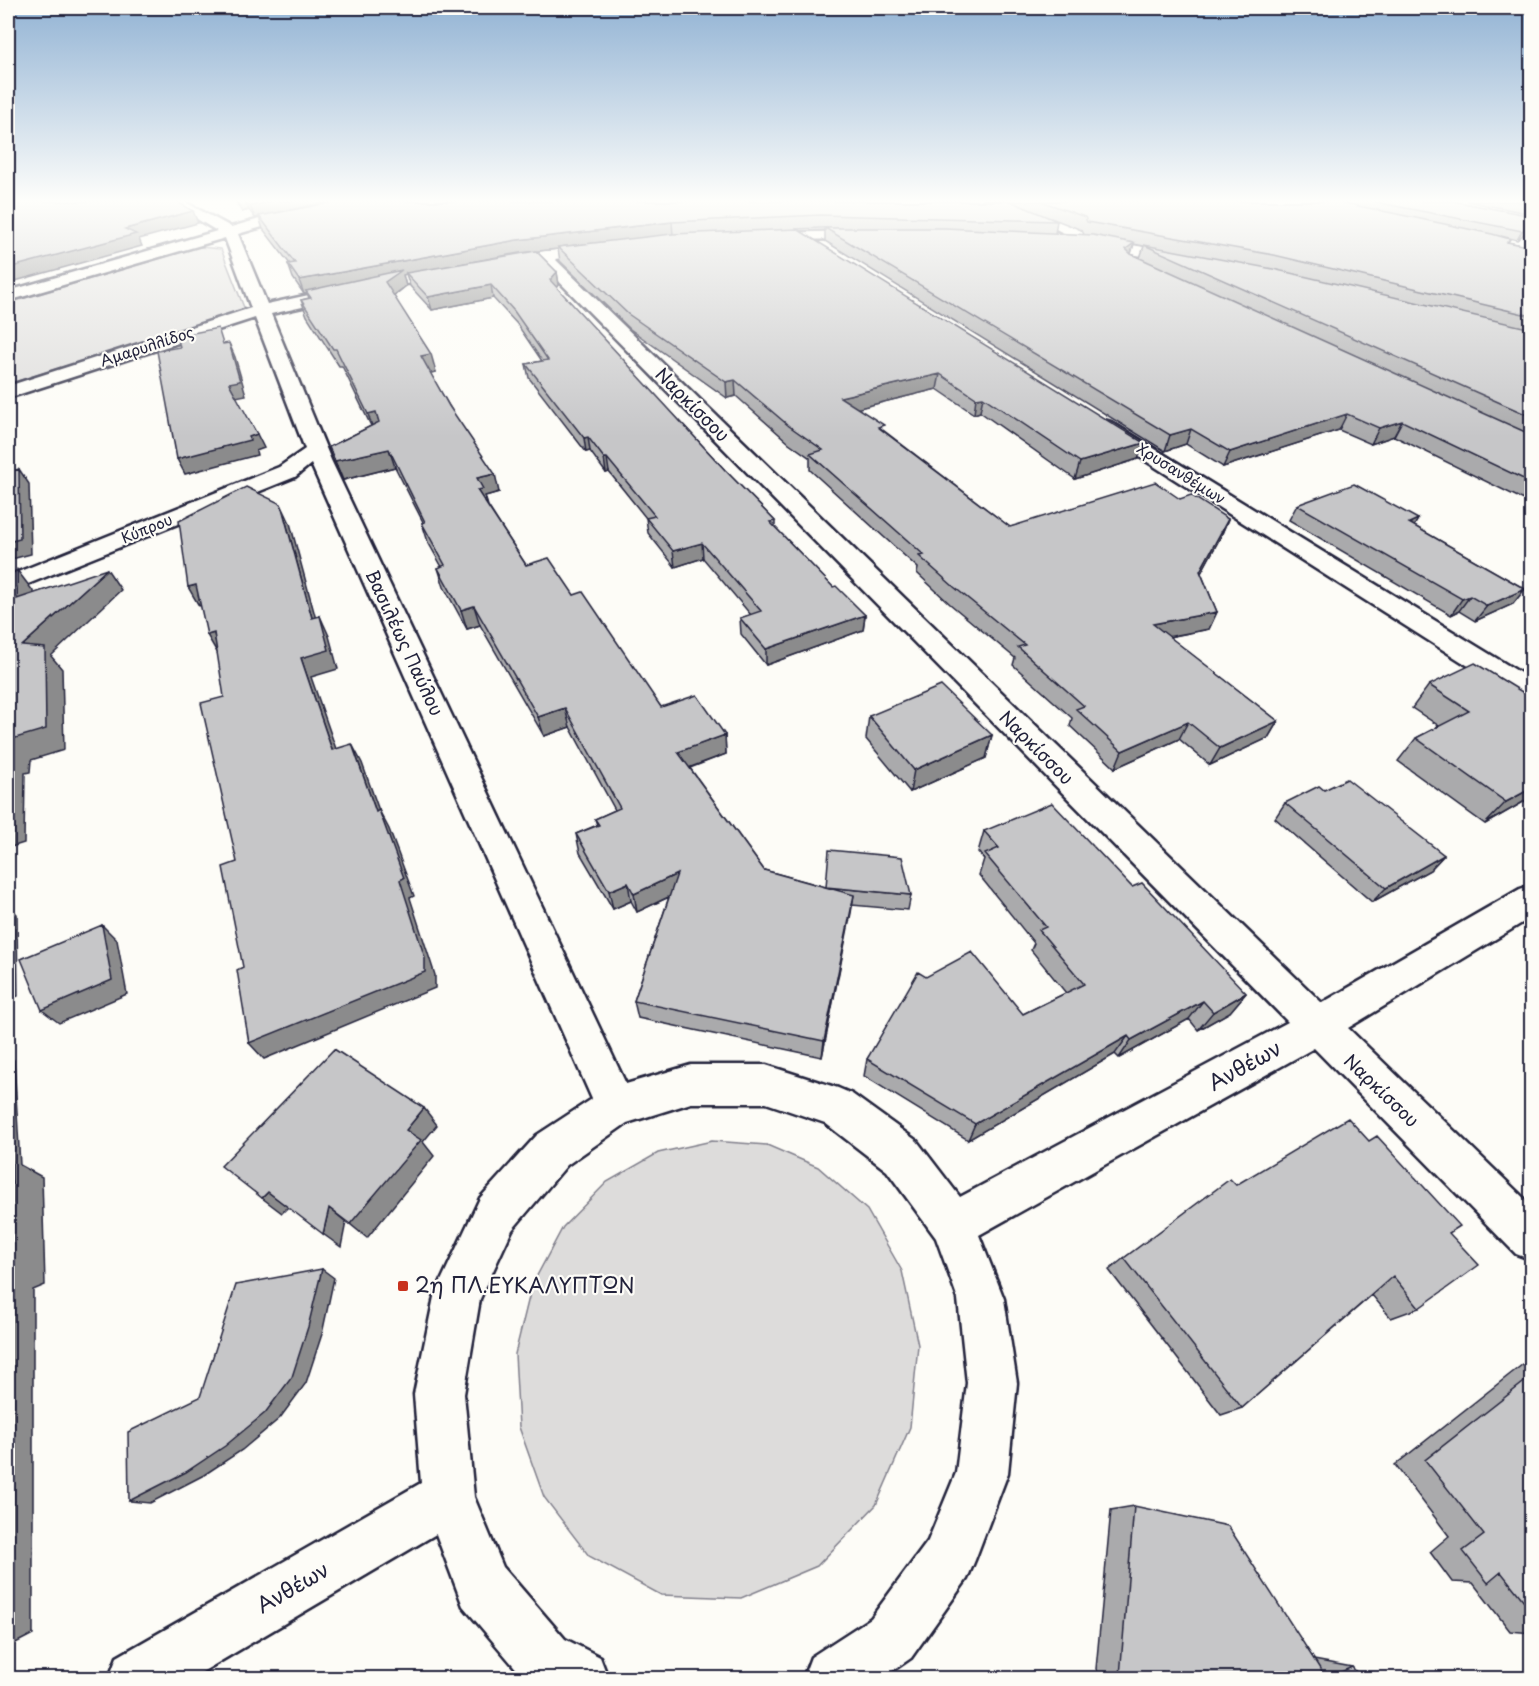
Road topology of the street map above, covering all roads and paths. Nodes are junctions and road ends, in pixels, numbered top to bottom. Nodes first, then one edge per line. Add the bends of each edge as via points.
1 (65, 280) edge
2 (248, 280) edge
3 (403, 280) edge
4 (567, 280) edge
5 (8, 296) edge
6 (259, 311) junction
7 (8, 392) edge
8 (1085, 413) edge
9 (321, 462) junction
10 (8, 585) edge
11 (1532, 693) edge
12 (1532, 899) edge
13 (1316, 1027) junction
14 (616, 1107) junction
15 (953, 1226) junction
16 (1532, 1238) edge
17 (448, 1497) junction
18 (138, 1678) edge
19 (579, 1678) edge
20 (832, 1678) edge

1 - 5 street
2 - 6 street, Βασιλέως Παύλου
3 - 6 street, Αμαρυλλίδος
4 - 13 street, Ναρκίσσου
6 - 7 street, Αμαρυλλίδος
6 - 9 street, Βασιλέως Παύλου
8 - 11 street, Χρυσανθέμων
9 - 10 street, Κύπρου via 287,472
9 - 14 street, Βασιλέως Παύλου
12 - 13 street, Ανθέων
13 - 15 street, Ανθέων
13 - 16 street, Ναρκίσσου
14 - 15 street via 691,1084 766,1084 838,1108 902,1156
14 - 17 street via 552,1150 496,1214 457,1297 439,1394
15 - 20 street via 981,1299 992,1383 982,1473 948,1560 891,1638
17 - 18 street, Ανθέων
17 - 19 street via 483,1586 545,1659

